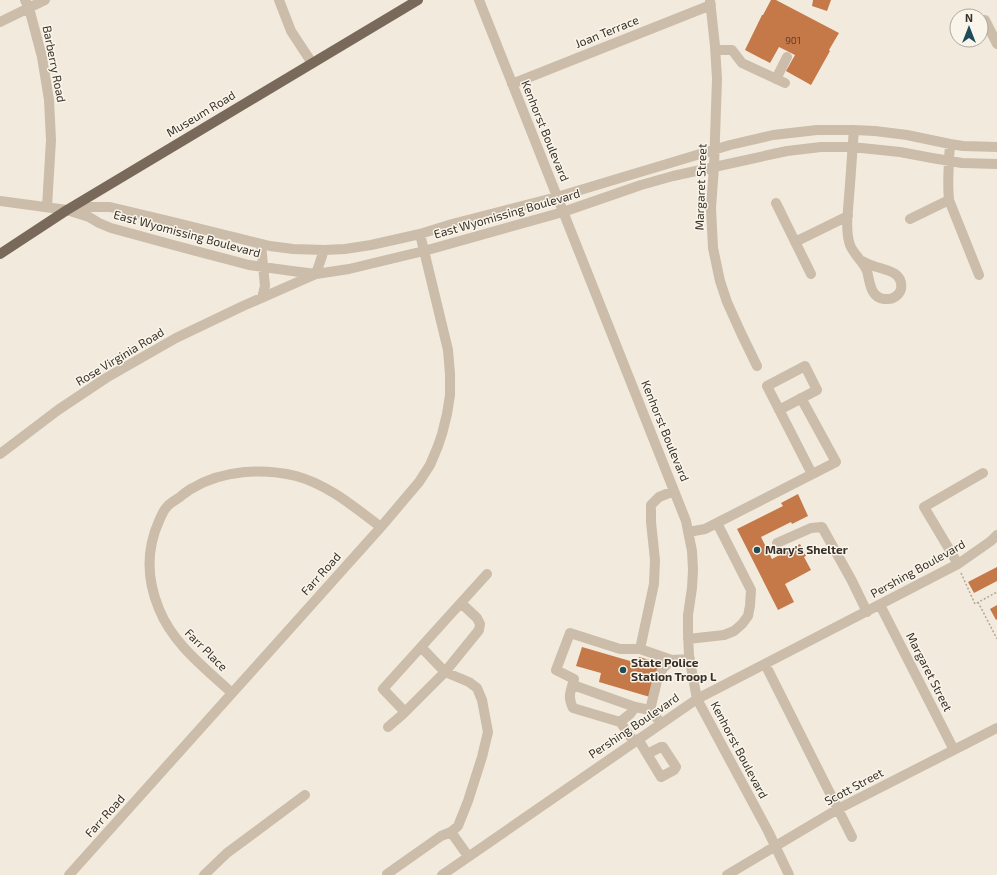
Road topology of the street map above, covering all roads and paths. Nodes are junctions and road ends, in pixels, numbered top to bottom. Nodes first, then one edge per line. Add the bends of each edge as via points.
1 (45, 0) edge
2 (279, 0) edge
3 (418, 0) edge
4 (479, 0) edge
5 (710, 3) edge
6 (27, 4) edge
7 (0, 22) edge
8 (989, 28) edge
9 (997, 44) edge
10 (716, 50) junction
11 (787, 57) dead end
12 (312, 63) junction
13 (512, 84) junction
14 (854, 130) junction
15 (950, 144) junction
16 (852, 147) junction
17 (997, 147) edge
18 (715, 150) junction
19 (949, 161) junction
20 (997, 164) edge
21 (714, 167) junction
22 (557, 197) junction
23 (949, 200) junction
24 (0, 201) edge
25 (776, 204) dead end
26 (47, 207) junction
27 (67, 210) junction
28 (563, 212) junction
29 (848, 216) junction
30 (910, 218) dead end
31 (420, 234) junction
32 (795, 242) junction
33 (261, 244) junction
34 (324, 250) junction
35 (424, 251) junction
36 (0, 254) edge
37 (860, 260) dead end
38 (262, 267) junction
39 (316, 274) junction
40 (811, 274) dead end
41 (979, 275) dead end
42 (262, 298) junction
43 (757, 366) dead end
44 (801, 398) junction
45 (779, 410) junction
46 (0, 454) edge
47 (983, 473) dead end
48 (812, 474) junction
49 (674, 491) junction
50 (717, 523) junction
51 (381, 527) junction
52 (688, 532) junction
53 (997, 535) edge
54 (777, 543) dead end
55 (958, 564) junction
56 (486, 574) dead end
57 (997, 592) edge
58 (978, 602) junction
59 (461, 603) junction
60 (880, 605) junction
61 (867, 612) junction
62 (997, 631) edge
63 (994, 633) junction
64 (688, 639) junction
65 (997, 639) edge
66 (421, 647) junction
67 (640, 649) junction
68 (690, 659) junction
69 (672, 660) junction
70 (765, 664) junction
71 (445, 672) junction
72 (573, 685) junction
73 (232, 693) junction
74 (697, 699) junction
75 (635, 707) junction
76 (650, 710) junction
77 (405, 712) junction
78 (620, 722) junction
79 (661, 723) junction
80 (388, 726) dead end
81 (997, 728) edge
82 (636, 740) junction
83 (954, 750) junction
84 (647, 754) junction
85 (305, 795) dead end
86 (838, 809) junction
87 (451, 832) junction
88 (852, 837) dead end
89 (775, 846) junction
90 (468, 856) junction
91 (69, 875) edge
92 (204, 875) edge
93 (388, 875) edge
94 (442, 875) edge
95 (727, 875) edge
96 (789, 875) edge

1 - 6 street
2 - 12 street via 291,31
3 - 12 main road, Museum Road
4 - 13 street, Kenhorst Boulevard
5 - 10 street, Margaret Street
5 - 13 street, Joan Terrace
6 - 7 street
6 - 26 street, Barberry Road via 42,57 49,100 51,140
8 - 9 street
10 - 11 street via 732,50 742,63 781,81
10 - 18 street, Margaret Street
12 - 27 main road, Museum Road
13 - 22 street, Kenhorst Boulevard
14 - 15 street, East Wyomissing Boulevard via 892,132
14 - 16 street
14 - 18 street, East Wyomissing Boulevard via 788,133
15 - 17 street, East Wyomissing Boulevard
15 - 19 street
16 - 19 street, East Wyomissing Boulevard
16 - 21 street, East Wyomissing Boulevard via 787,151
16 - 29 street
18 - 21 street, Margaret Street
18 - 22 street, East Wyomissing Boulevard
19 - 20 street, East Wyomissing Boulevard
19 - 23 street
21 - 28 street, East Wyomissing Boulevard via 641,185
21 - 43 street, Margaret Street via 711,208 713,241 720,281
22 - 28 street, Kenhorst Boulevard
22 - 31 street, East Wyomissing Boulevard
23 - 30 street
23 - 41 street
24 - 26 street
25 - 32 street
26 - 27 street
27 - 33 street, East Wyomissing Boulevard via 110,207
27 - 36 main road, Museum Road
27 - 38 street, East Wyomissing Boulevard via 90,217 111,228
28 - 35 street, East Wyomissing Boulevard
28 - 49 street, Kenhorst Boulevard
29 - 32 street
29 - 37 street via 850,246
31 - 34 street, East Wyomissing Boulevard via 371,245
31 - 35 street, Farr Road
32 - 40 street
33 - 34 street, East Wyomissing Boulevard
33 - 38 street
34 - 39 street
35 - 39 street, East Wyomissing Boulevard
35 - 51 street, Farr Road via 448,350 450,395 438,446 430,465
38 - 39 street, East Wyomissing Boulevard
38 - 42 street via 265,286
39 - 42 street, Rose Virginia Road
42 - 46 street, Rose Virginia Road via 176,338 106,378
44 - 45 street
44 - 45 street via 817,390 805,366 766,386
44 - 48 street via 836,462
45 - 48 street
47 - 55 street via 924,507
48 - 50 street
49 - 52 street, Kenhorst Boulevard
49 - 67 street via 659,497 651,505 654,584
50 - 52 street via 705,530
50 - 64 street via 751,590 748,616 734,631 724,635
51 - 73 street, Farr Road
51 - 73 street, Farr Place via 326,488 297,476 282,473 241,472 212,479 192,488 166,508 154,532 150,554 150,579 159,610 180,645
52 - 64 street, Kenhorst Boulevard via 693,570
53 - 55 street, Pershing Boulevard
54 - 61 street via 811,528 822,527
55 - 58 path via 975,604
55 - 60 street, Pershing Boulevard
56 - 59 street
57 - 58 path
58 - 63 path
59 - 66 street
59 - 71 street via 477,618 479,630
60 - 61 street, Pershing Boulevard
60 - 83 street, Margaret Street
61 - 70 street, Pershing Boulevard
62 - 63 path
63 - 65 path
64 - 68 street, Kenhorst Boulevard
66 - 71 street
66 - 77 street via 383,689
67 - 69 street
67 - 72 street via 620,649 570,633 556,670 574,679
68 - 69 street
68 - 74 street, Kenhorst Boulevard
69 - 76 street via 663,668 657,681
70 - 74 street, Pershing Boulevard
70 - 86 street
71 - 77 street
71 - 87 street via 477,688 488,732 468,801 458,826
72 - 75 street
72 - 78 street via 570,694 573,708
73 - 91 street, Farr Road
74 - 79 street, Pershing Boulevard
74 - 89 street, Kenhorst Boulevard
75 - 76 street
75 - 78 street
76 - 79 street
77 - 80 street
78 - 82 street
79 - 82 street, Pershing Boulevard
81 - 83 street, Scott Street
82 - 84 street
82 - 90 street, Pershing Boulevard
83 - 86 street, Scott Street
84 - 84 street via 664,748 676,767 661,777
85 - 92 street via 226,853
86 - 88 street
86 - 89 street, Scott Street
87 - 90 street
87 - 93 street via 441,836
89 - 95 street, Scott Street
89 - 96 street, Kenhorst Boulevard
90 - 94 street, Pershing Boulevard

